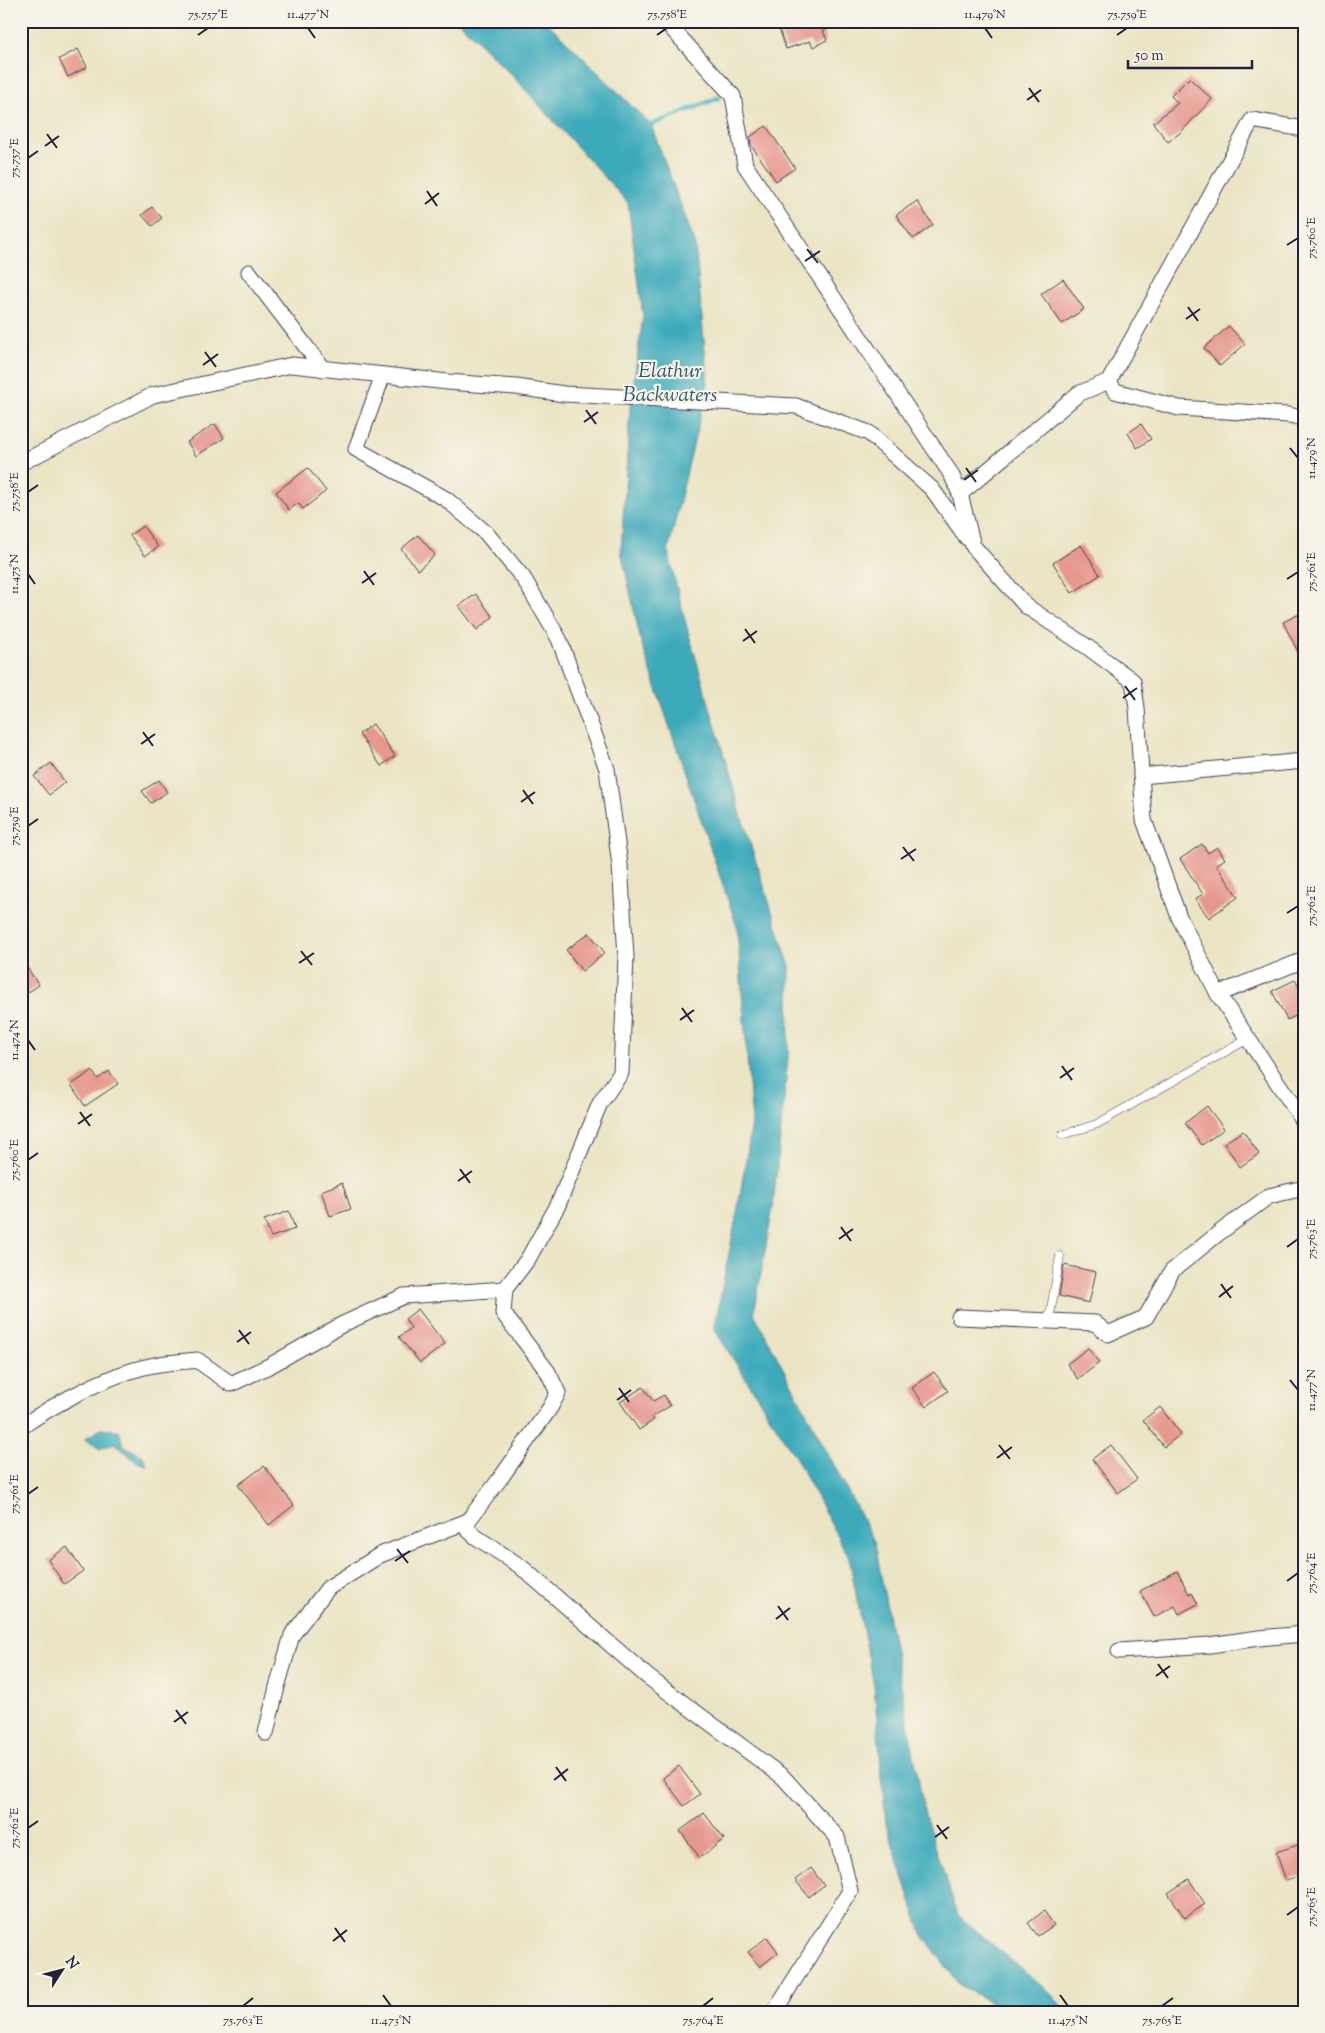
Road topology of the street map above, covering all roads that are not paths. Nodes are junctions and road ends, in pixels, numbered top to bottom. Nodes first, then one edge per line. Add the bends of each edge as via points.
1 (665, 21) edge
2 (1304, 129) edge
3 (249, 272) dead end
4 (323, 368) junction
5 (383, 375) junction
6 (1112, 386) junction
7 (1304, 418) edge
8 (21, 463) edge
9 (960, 494) junction
10 (973, 546) junction
11 (1304, 761) edge
12 (1141, 776) junction
13 (1304, 960) edge
14 (1218, 994) junction
15 (1248, 1039) junction
16 (1304, 1122) edge
17 (1062, 1135) dead end
18 (1304, 1188) edge
19 (1060, 1256) dead end
20 (505, 1290) junction
21 (959, 1318) dead end
22 (1050, 1321) junction
23 (21, 1427) edge
24 (468, 1521) junction
25 (1304, 1634) edge
26 (1120, 1651) dead end
27 (266, 1733) dead end
28 (774, 2012) edge

1 - 9 street via 733,96 745,165 951,474
2 - 6 street via 1252,120
3 - 4 street
4 - 5 street
4 - 8 street via 292,365 153,395
5 - 10 street via 564,394 796,406 869,433 932,489
5 - 20 street via 356,449 446,499 486,533 524,579 560,639 607,769 620,864 626,956 621,1073 600,1103 558,1205 528,1259
6 - 7 street via 1179,408
6 - 9 street via 1078,394
9 - 10 street
10 - 12 street via 1026,606 1133,681
11 - 12 street
12 - 14 street via 1144,820 1179,917
13 - 14 street
14 - 15 street
15 - 16 street
15 - 17 lane via 1097,1124
18 - 22 street via 1269,1196 1219,1232 1172,1271 1146,1317 1108,1334 1095,1323
19 - 22 lane
20 - 23 street via 404,1296 343,1324 231,1384 197,1360 153,1365 83,1392 49,1408
20 - 24 street via 503,1313 548,1372 558,1393
21 - 22 street
24 - 27 street via 380,1555 328,1588 292,1635
24 - 28 street via 467,1529 476,1537 520,1566 648,1677 783,1777 838,1837 850,1891
25 - 26 street

